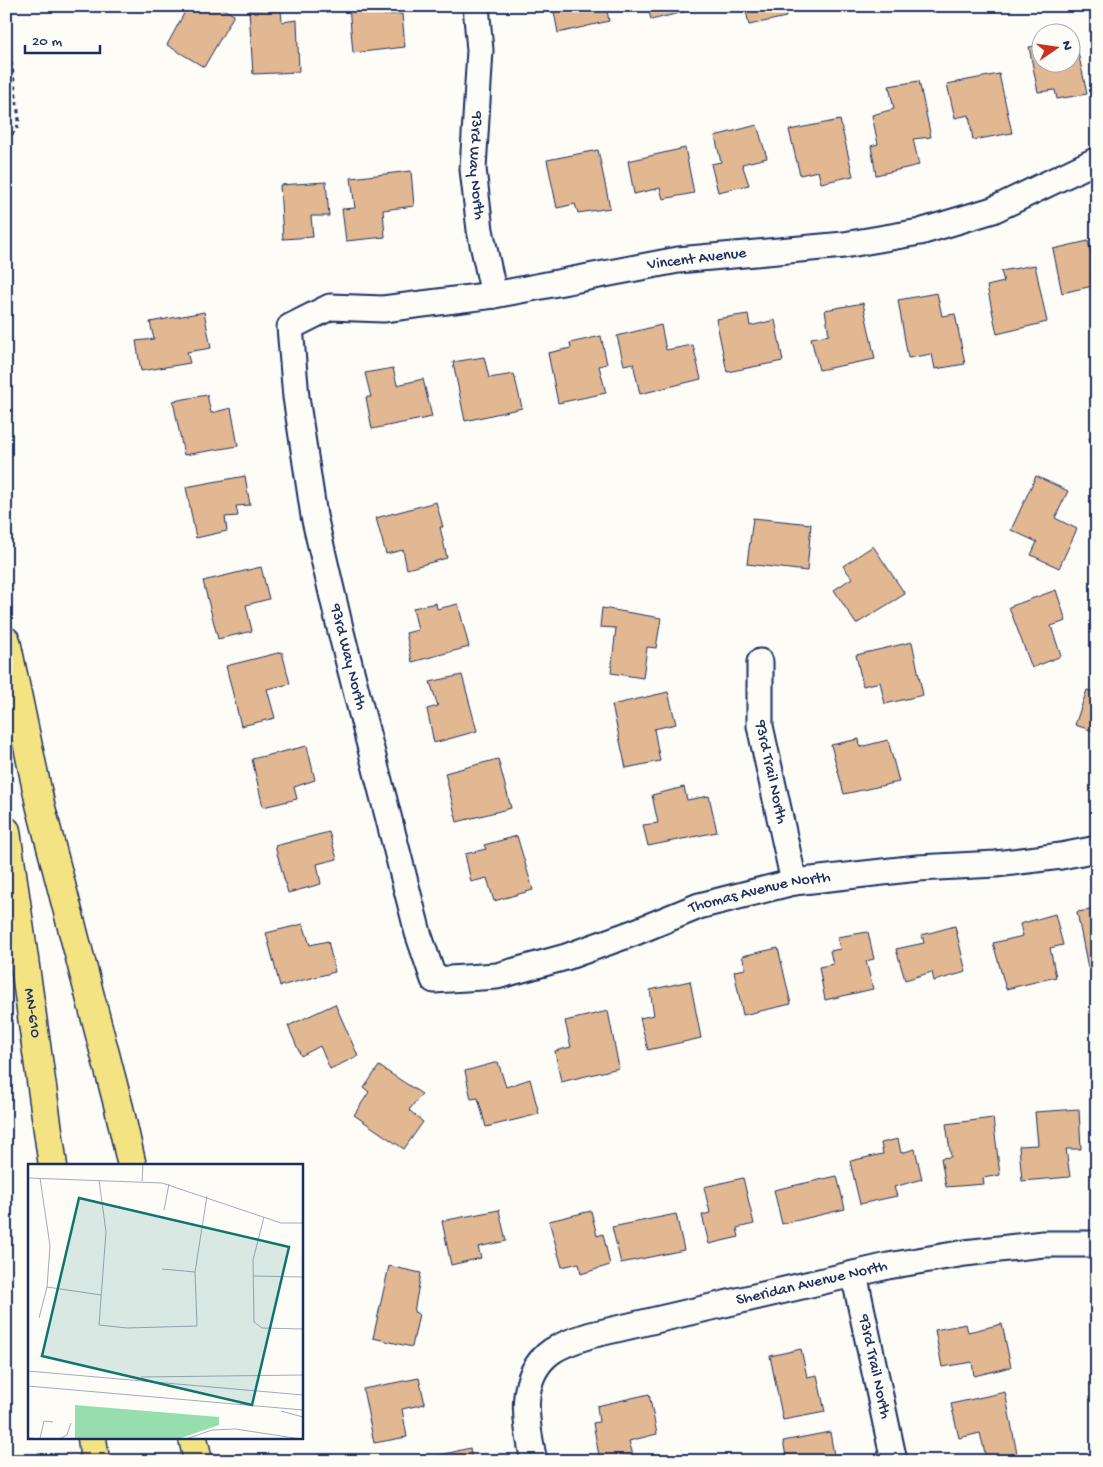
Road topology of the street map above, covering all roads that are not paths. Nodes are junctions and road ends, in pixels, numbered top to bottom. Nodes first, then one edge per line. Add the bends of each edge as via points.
1 (476, 6) edge
2 (1097, 160) edge
3 (494, 294) junction
4 (290, 327) joint
5 (6, 641) edge
6 (760, 662) dead end
7 (6, 831) edge
8 (1097, 849) edge
9 (794, 882) junction
10 (434, 980) joint
11 (53, 1164) edge
12 (132, 1164) edge
13 (1097, 1244) edge
14 (854, 1274) junction
15 (92, 1440) edge
16 (193, 1440) edge
17 (95, 1461) edge
18 (198, 1461) edge
19 (534, 1461) edge
20 (894, 1461) edge

1 - 3 street, 93rd Way North via 480,50 473,169 480,230
2 - 3 street, Vincent Avenue via 993,210 920,232 844,245 678,260
3 - 4 street, Vincent Avenue via 383,309 330,307
4 - 10 street, 93rd Way North via 296,396 314,516 418,933
5 - 12 highway via 40,804
6 - 9 street, 93rd Trail North via 760,726
7 - 11 highway, MN-610
8 - 9 street, Thomas Avenue North via 996,864 918,868
9 - 10 street, Thomas Avenue North via 699,906 557,960 497,976
13 - 14 street, Sheridan Avenue North via 1043,1244 965,1253
14 - 19 street, Sheridan Avenue North via 591,1335 552,1350 537,1364 526,1394
14 - 20 street, 93rd Trail North
15 - 17 highway
16 - 18 highway

